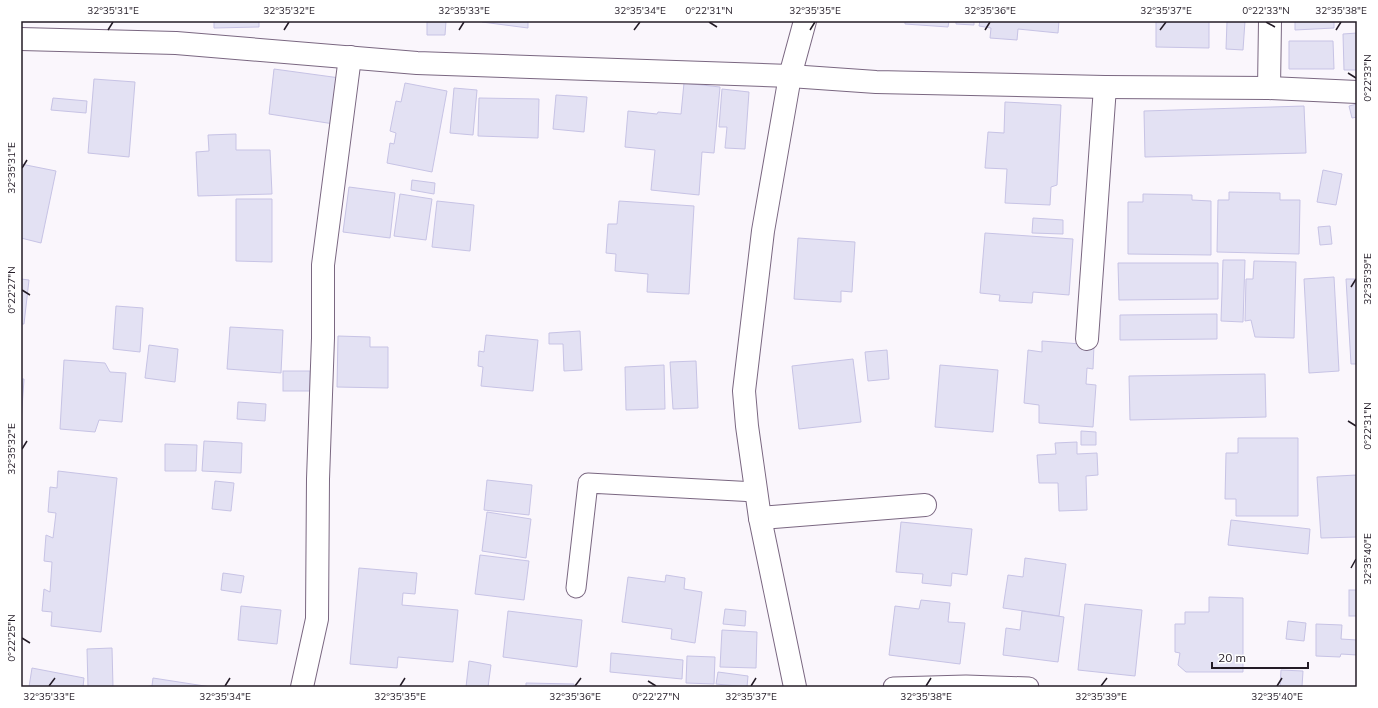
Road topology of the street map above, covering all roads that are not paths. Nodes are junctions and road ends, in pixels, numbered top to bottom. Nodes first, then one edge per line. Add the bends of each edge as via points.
1 (805, 21) edge
2 (1270, 21) edge
3 (21, 39) edge
4 (350, 57) junction
5 (790, 76) junction
6 (1104, 87) junction
7 (1269, 88) junction
8 (1357, 92) edge
9 (1086, 339) dead end
10 (756, 492) junction
11 (925, 505) dead end
12 (760, 518) junction
13 (576, 588) dead end
14 (302, 687) edge
15 (795, 687) edge
16 (893, 687) edge
17 (1029, 687) edge

1 - 5 street
2 - 7 street
3 - 4 street via 176,43
4 - 5 street via 417,63
4 - 14 street via 323,265 317,619
5 - 6 street via 883,83
5 - 10 street via 764,231 744,391
6 - 7 street
6 - 9 street
7 - 8 street
10 - 12 street
10 - 13 lane via 588,482
11 - 12 street
12 - 15 street
16 - 17 lane

